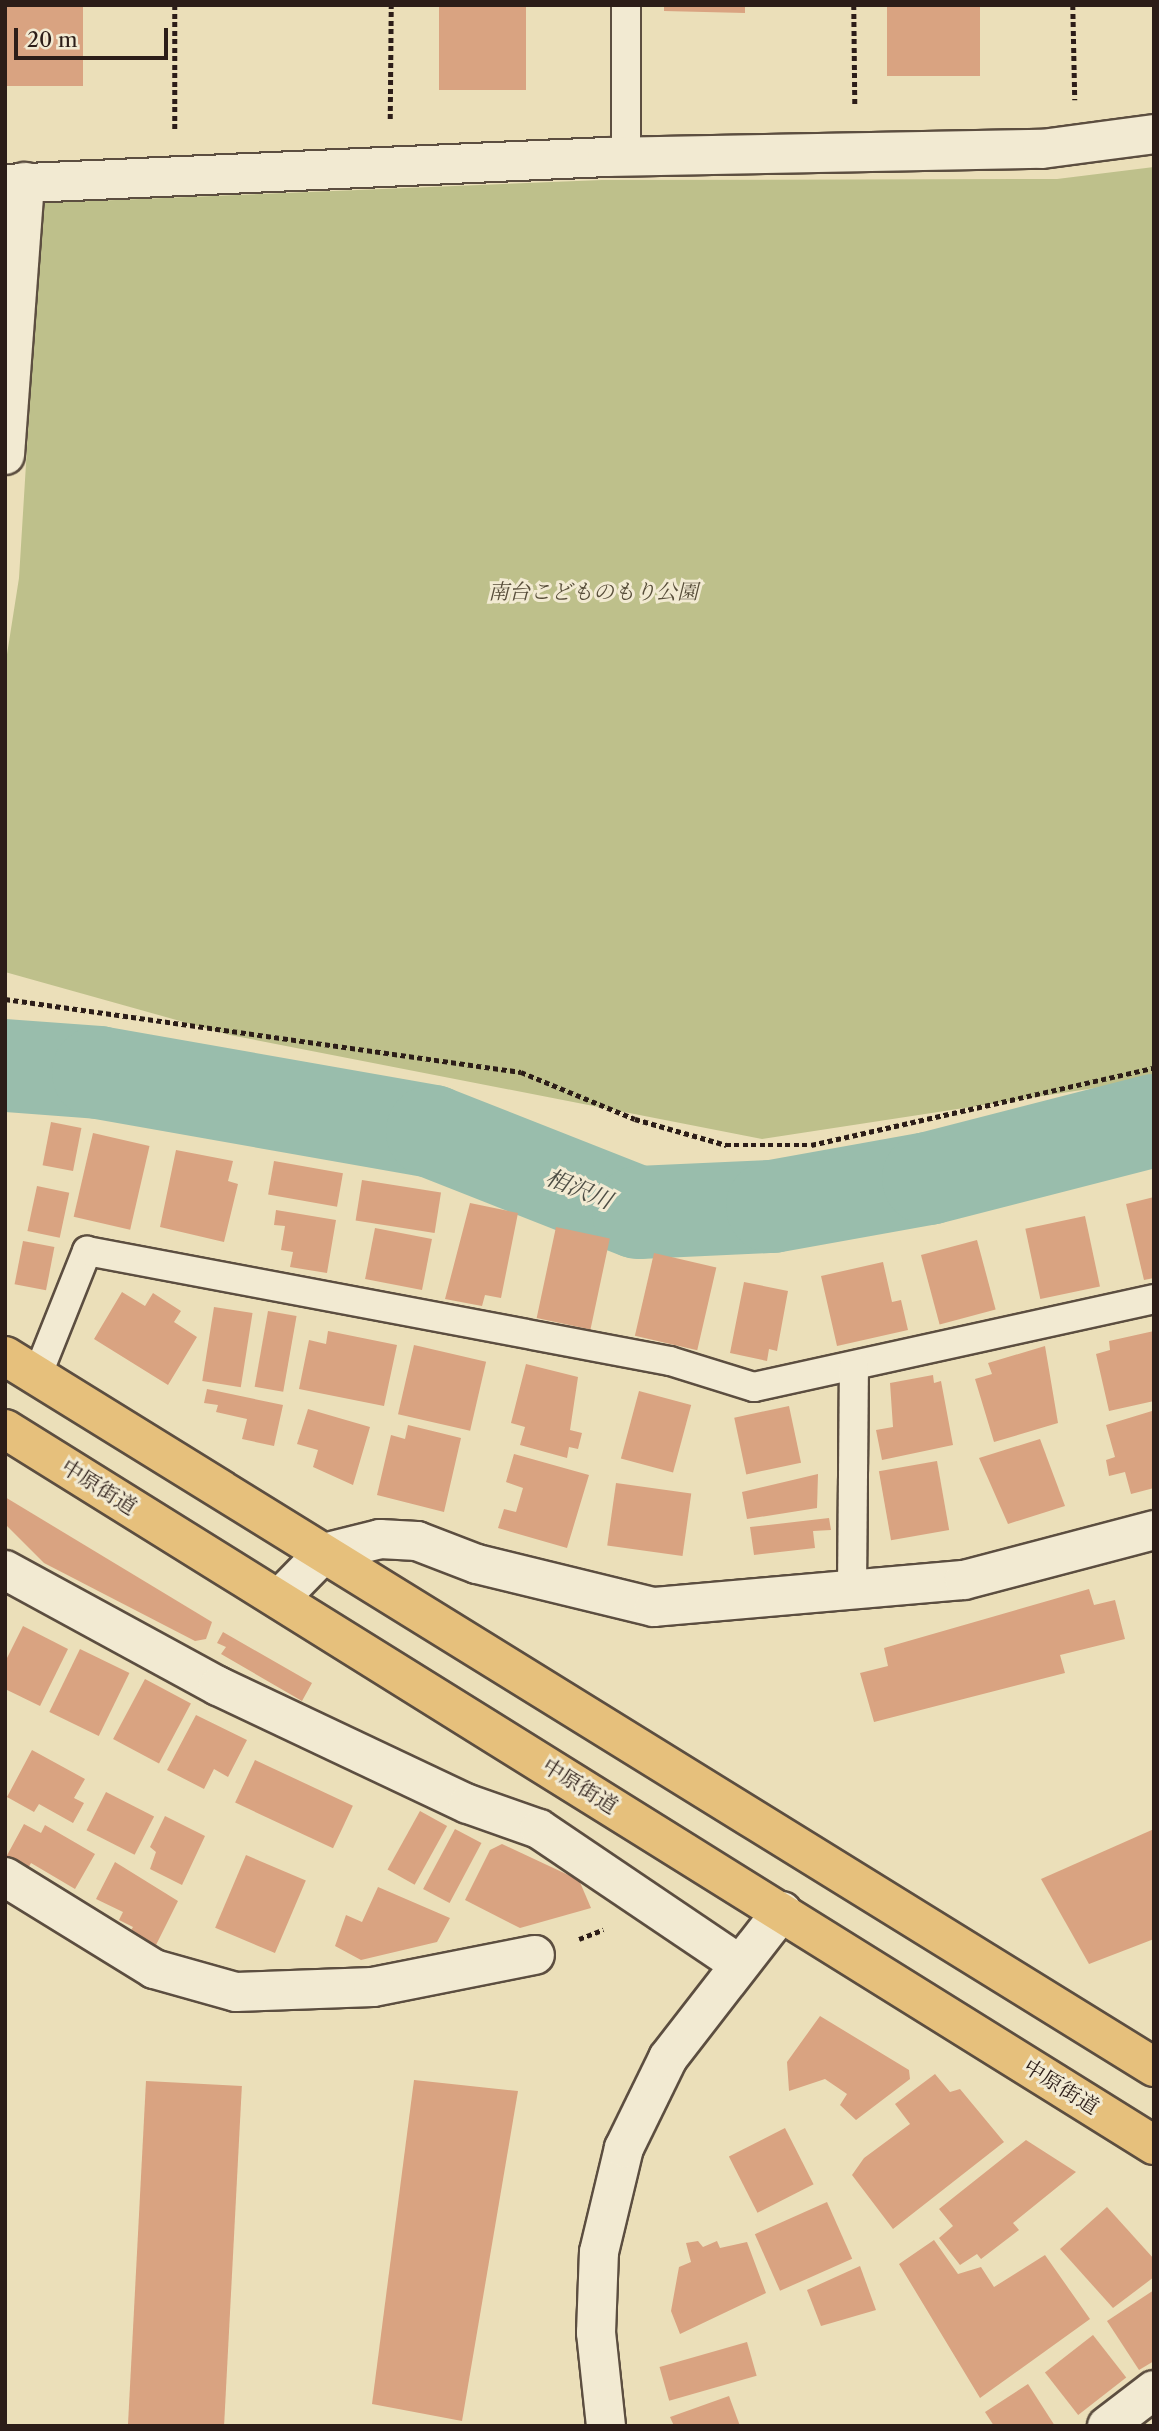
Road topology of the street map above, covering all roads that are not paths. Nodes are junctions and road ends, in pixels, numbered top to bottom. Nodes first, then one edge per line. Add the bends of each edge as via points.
1 (626, 5) edge
2 (1154, 134) edge
3 (626, 157) junction
4 (15, 183) edge
5 (5, 455) edge
6 (1154, 1299) edge
7 (21, 1366) edge
8 (854, 1367) junction
9 (5, 1429) edge
10 (1154, 1530) edge
11 (324, 1553) junction
12 (5, 1570) edge
13 (852, 1590) junction
14 (279, 1599) junction
15 (5, 1877) edge
16 (782, 1911) junction
17 (535, 1955) dead end
18 (739, 1964) junction
19 (1154, 2067) edge
20 (1154, 2145) edge
21 (1154, 2390) edge
22 (606, 2426) edge
23 (1107, 2426) edge

1 - 3 lane
2 - 3 street via 1042,149
3 - 4 street
4 - 5 street
6 - 8 lane
7 - 8 lane via 87,1251 670,1361 754,1387
7 - 11 main road
8 - 13 lane
9 - 14 main road, 中原街道
10 - 13 street via 964,1580
11 - 13 street via 380,1539 417,1541 477,1564 654,1607
11 - 14 street
11 - 19 main road
12 - 18 street via 218,1686 468,1804 539,1829
14 - 16 main road, 中原街道
15 - 17 street via 154,1969 236,1992 373,1987
16 - 18 street
16 - 20 main road, 中原街道
18 - 22 street via 668,2058 624,2148 599,2252 596,2333
21 - 23 street

